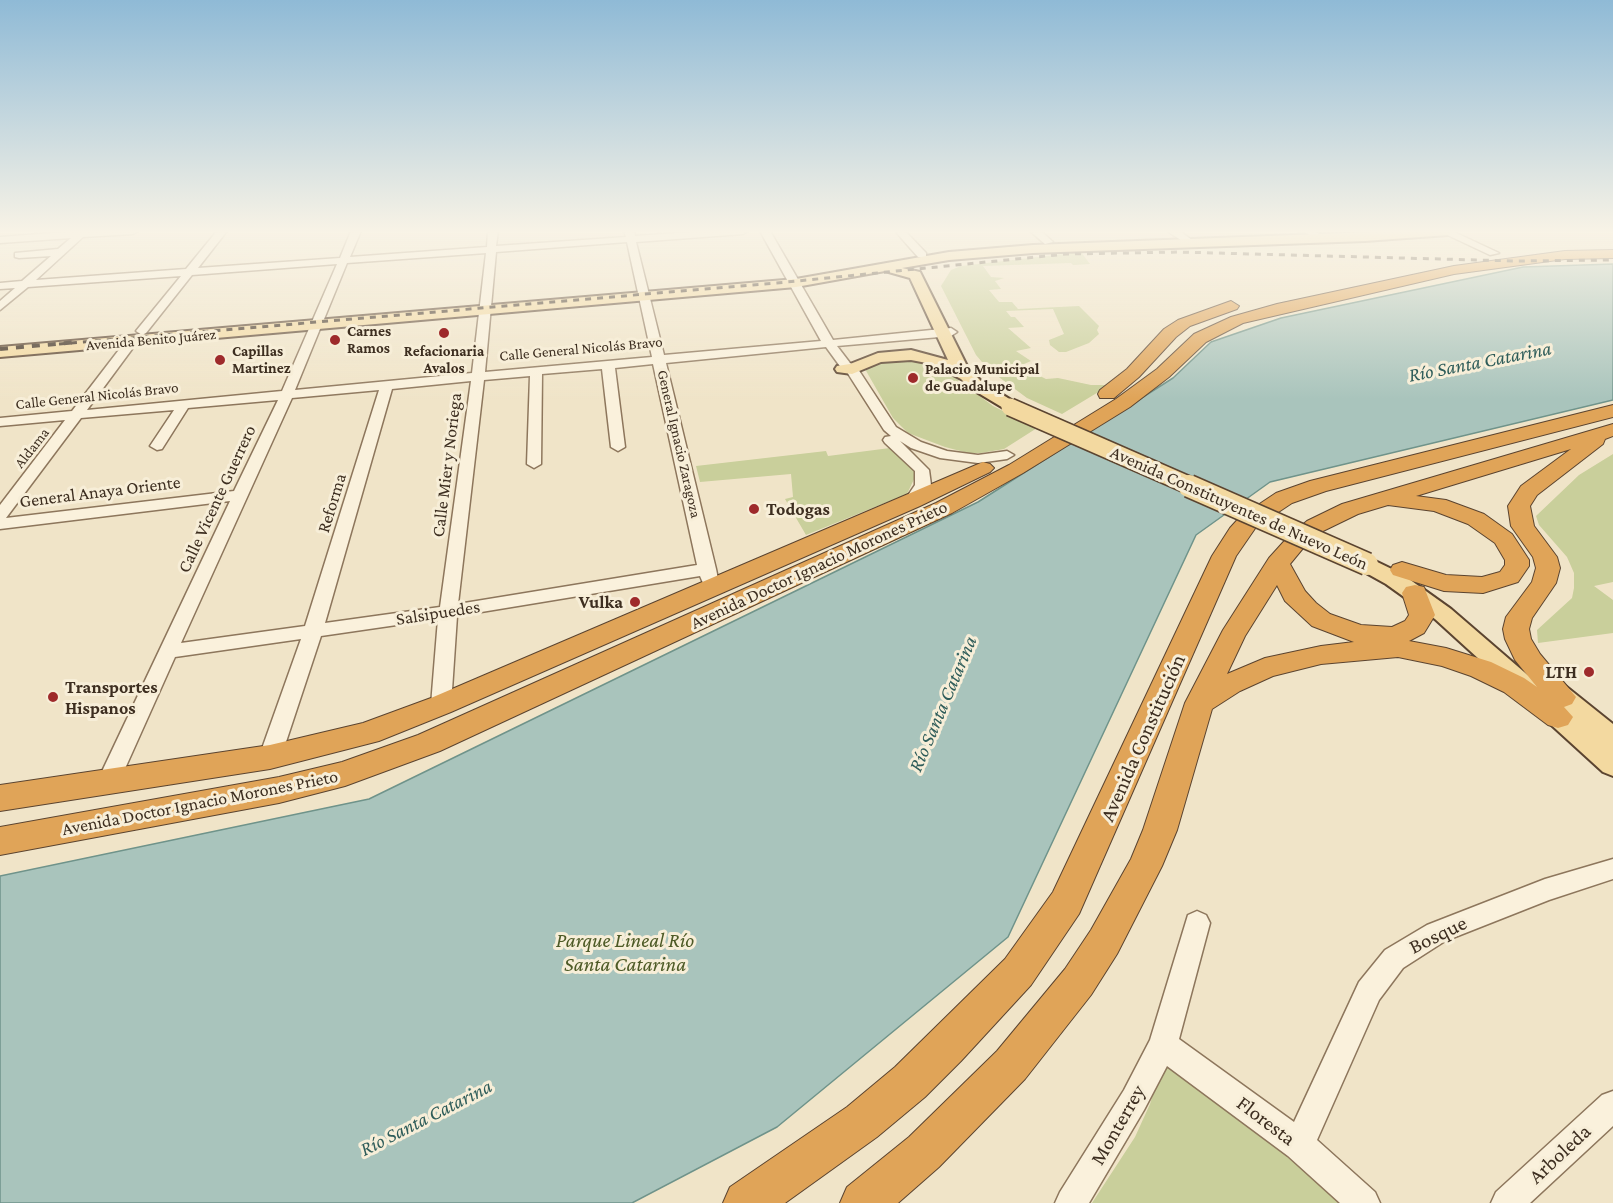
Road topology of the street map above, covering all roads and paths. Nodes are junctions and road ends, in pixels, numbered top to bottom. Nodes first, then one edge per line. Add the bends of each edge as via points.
1 (22, 287) edge
2 (177, 287) edge
3 (333, 287) edge
4 (487, 287) edge
5 (642, 287) edge
6 (711, 287) edge
7 (798, 287) edge
8 (922, 287) edge
9 (931, 287) edge
10 (1315, 287) edge
11 (1374, 287) edge
12 (643, 293) junction
13 (485, 306) junction
14 (0, 307) edge
15 (318, 320) junction
16 (946, 332) junction
17 (137, 336) junction
18 (828, 342) junction
19 (0, 343) edge
20 (0, 352) edge
21 (659, 359) junction
22 (608, 364) junction
23 (847, 368) junction
24 (536, 370) junction
25 (478, 376) junction
26 (965, 376) junction
27 (387, 384) junction
28 (287, 394) junction
29 (184, 404) junction
30 (1014, 405) junction
31 (78, 414) junction
32 (0, 422) edge
33 (1611, 424) edge
34 (157, 446) dead end
35 (618, 447) dead end
36 (1007, 454) junction
37 (534, 464) dead end
38 (241, 495) junction
39 (912, 501) junction
40 (1363, 505) junction
41 (0, 516) edge
42 (0, 524) edge
43 (1370, 559) junction
44 (1278, 562) junction
45 (1402, 570) junction
46 (709, 578) junction
47 (1415, 593) junction
48 (448, 612) junction
49 (313, 632) junction
50 (167, 652) junction
51 (1200, 703) junction
52 (441, 705) junction
53 (1560, 707) junction
54 (1613, 739) edge
55 (270, 757) junction
56 (1613, 765) edge
57 (108, 782) junction
58 (0, 798) edge
59 (180, 809) junction
60 (0, 827) edge
61 (0, 841) edge
62 (1613, 868) edge
63 (1197, 922) dead end
64 (1163, 1045) junction
65 (1613, 1106) edge
66 (1299, 1145) junction
67 (746, 1203) edge
68 (863, 1203) edge
69 (1071, 1203) edge
70 (1364, 1203) edge
71 (1507, 1203) edge

1 - 14 street
2 - 17 street, Aldama
3 - 15 street, Calle Vicente Guerrero
4 - 13 street, Calle Mier y Noriega
5 - 12 street, General Ignacio Zaragoza
6 - 12 main road, Avenida Benito Juárez
7 - 18 street
8 - 16 main road, Avenida Constituyentes de Nuevo León
9 - 16 main road, Avenida Constituyentes de Nuevo León
10 - 36 highway, Avenida Doctor Ignacio Morones Prieto via 1223,309 1184,323 1159,342 1133,373 1110,392
11 - 59 highway, Avenida Doctor Ignacio Morones Prieto via 1277,309 1215,329 1123,403 944,508 429,743 345,774
12 - 13 main road, Avenida Benito Juárez
12 - 21 street, General Ignacio Zaragoza
13 - 15 main road, Avenida Benito Juárez
13 - 25 street, Calle Mier y Noriega
15 - 17 main road, Avenida Benito Juárez
15 - 28 street, Calle Vicente Guerrero
16 - 18 street, Calle General Nicolás Bravo
16 - 26 main road, Avenida Constituyentes de Nuevo León
16 - 30 main road, Avenida Constituyentes de Nuevo León via 971,366
17 - 19 main road, Avenida Benito Juárez
17 - 20 main road, Avenida Benito Juárez
17 - 31 street, Aldama
18 - 21 street, Calle General Nicolás Bravo
18 - 23 street
21 - 22 street, Calle General Nicolás Bravo
21 - 46 street, General Ignacio Zaragoza
22 - 24 street, Calle General Nicolás Bravo
22 - 35 street
23 - 26 main road via 878,358 917,356 944,363
23 - 36 street via 888,425 907,441 953,457 978,459
23 - 39 street via 877,426 922,470 923,484
24 - 25 street, Calle General Nicolás Bravo
24 - 37 street
25 - 27 street, Calle General Nicolás Bravo
25 - 48 street, Calle Mier y Noriega
26 - 30 main road, Avenida Constituyentes de Nuevo León via 986,393
27 - 28 street, Calle General Nicolás Bravo
27 - 49 street, Reforma
28 - 29 street, Calle General Nicolás Bravo
28 - 38 street, Calle Vicente Guerrero
29 - 31 street, Calle General Nicolás Bravo
29 - 34 street
30 - 43 main road, Avenida Constituyentes de Nuevo León
31 - 32 street, Calle General Nicolás Bravo
31 - 41 street, Aldama
33 - 40 highway, Avenida Constitución
33 - 53 highway via 1529,491 1519,506 1523,526 1545,557 1548,568 1544,582 1519,617 1518,639
33 - 67 highway, Avenida Constitución via 1318,486 1284,498 1248,522 1224,556 1066,903 1018,972 902,1089 853,1129
36 - 39 highway, Avenida Doctor Ignacio Morones Prieto
38 - 42 street, General Anaya Oriente
38 - 50 street, Calle Vicente Guerrero
39 - 46 highway, Avenida Doctor Ignacio Morones Prieto
40 - 44 highway, Avenida Constitución via 1315,526
40 - 45 highway via 1411,501 1451,509 1496,532 1517,560 1509,576 1482,585 1444,583
43 - 45 main road, Avenida Constituyentes de Nuevo León
43 - 47 main road, Avenida Constituyentes de Nuevo León
44 - 47 highway via 1294,595 1307,609 1321,620 1358,634 1392,636 1414,627 1422,615
44 - 51 highway, Avenida Constitución via 1232,636
45 - 53 main road, Avenida Constituyentes de Nuevo León via 1440,596
46 - 48 street, Salsipuedes
46 - 52 highway, Avenida Doctor Ignacio Morones Prieto
47 - 53 main road, Avenida Constituyentes de Nuevo León
48 - 49 street, Salsipuedes
48 - 52 street, Calle Mier y Noriega
49 - 50 street, Salsipuedes
49 - 55 street, Reforma
50 - 57 street, Calle Vicente Guerrero
51 - 53 highway via 1265,668 1321,655 1398,648 1438,654 1481,669
51 - 68 highway, Avenida Constitución via 1145,866 1078,982 971,1108
52 - 55 highway, Avenida Doctor Ignacio Morones Prieto via 368,733
53 - 54 main road, Avenida Constituyentes de Nuevo León
53 - 56 main road, Avenida Constituyentes de Nuevo León
55 - 57 highway, Avenida Doctor Ignacio Morones Prieto
57 - 58 highway, Avenida Doctor Ignacio Morones Prieto
59 - 60 highway
59 - 61 highway, Avenida Doctor Ignacio Morones Prieto
62 - 66 street, Bosque via 1436,933 1394,959 1369,991
63 - 64 street, Monterrey
64 - 66 street, Floresta
64 - 69 street, Monterrey
65 - 71 street, Arboleda
66 - 70 street, Floresta

